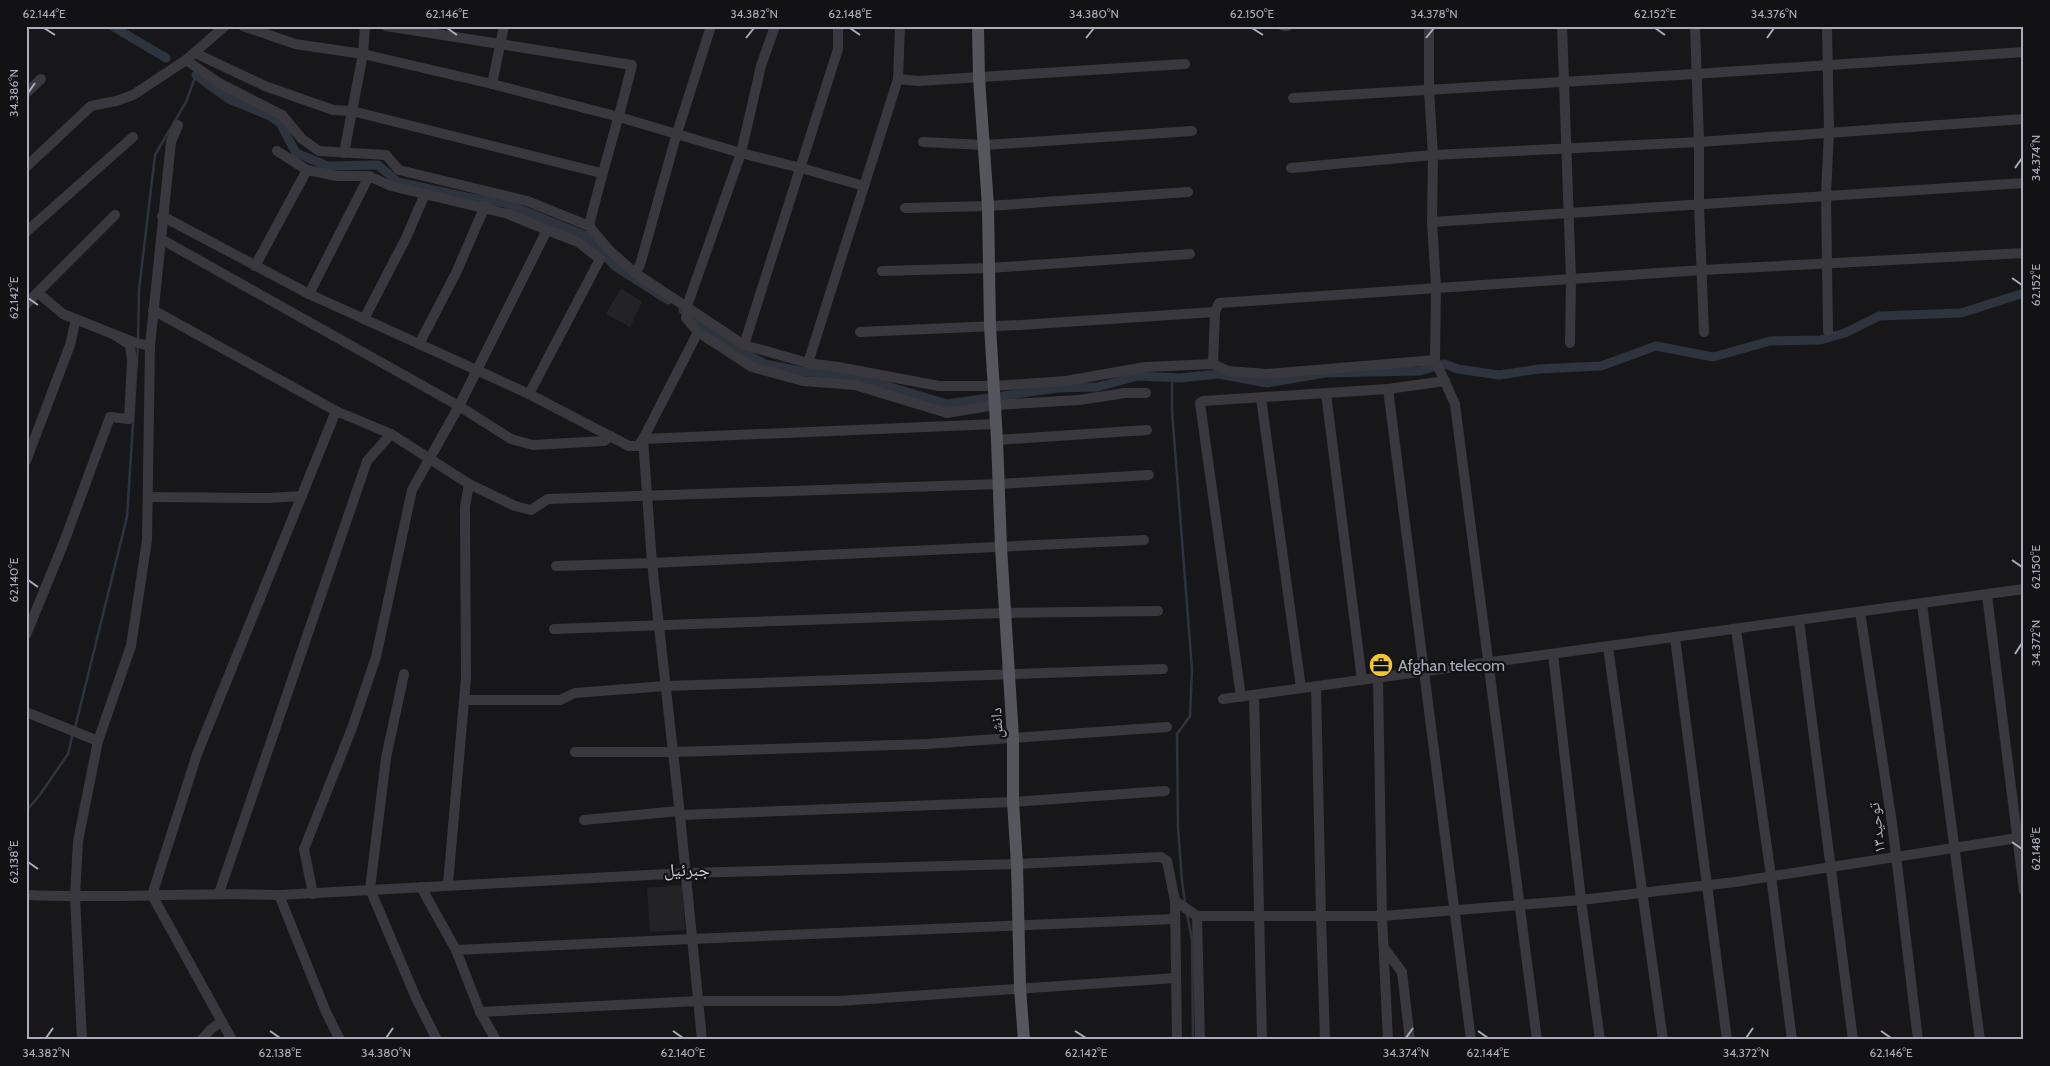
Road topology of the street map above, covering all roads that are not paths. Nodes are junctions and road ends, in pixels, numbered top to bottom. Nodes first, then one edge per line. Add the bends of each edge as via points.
1 (225, 26) edge
2 (243, 26) edge
3 (365, 26) edge
4 (386, 26) edge
5 (504, 26) edge
6 (711, 26) edge
7 (775, 26) edge
8 (838, 26) edge
9 (900, 26) edge
10 (978, 26) edge
11 (1284, 26) edge
12 (1288, 26) edge
13 (1429, 26) edge
14 (1562, 26) edge
15 (1695, 26) edge
16 (1827, 26) edge
17 (501, 44) junction
18 (2024, 52) edge
19 (195, 53) junction
20 (364, 54) junction
21 (186, 60) junction
22 (1185, 64) dead end
23 (1827, 64) junction
24 (1695, 74) junction
25 (979, 78) junction
26 (41, 79) dead end
27 (898, 79) junction
28 (1564, 82) junction
29 (492, 84) junction
30 (1430, 90) junction
31 (26, 94) edge
32 (1292, 98) dead end
33 (352, 111) junction
34 (619, 117) junction
35 (2024, 119) edge
36 (178, 125) dead end
37 (1192, 131) dead end
38 (1829, 132) junction
39 (677, 133) junction
40 (133, 137) dead end
41 (923, 142) dead end
42 (1699, 142) junction
43 (985, 145) junction
44 (1566, 148) junction
45 (277, 151) dead end
46 (344, 153) junction
47 (741, 154) junction
48 (1433, 155) junction
49 (26, 167) edge
50 (801, 168) junction
51 (1291, 168) dead end
52 (307, 170) junction
53 (601, 173) junction
54 (370, 176) junction
55 (2024, 183) edge
56 (864, 186) junction
57 (1188, 192) dead end
58 (425, 194) junction
59 (1826, 195) junction
60 (1699, 205) junction
61 (988, 206) junction
62 (484, 208) junction
63 (905, 208) dead end
64 (1568, 214) junction
65 (115, 215) dead end
66 (162, 216) junction
67 (1432, 222) junction
68 (590, 226) junction
69 (547, 230) junction
70 (26, 232) edge
71 (162, 239) junction
72 (2024, 253) edge
73 (1190, 254) dead end
74 (1828, 265) junction
75 (255, 266) junction
76 (990, 268) junction
77 (1702, 270) junction
78 (882, 271) dead end
79 (635, 273) junction
80 (1572, 279) junction
81 (1436, 287) junction
82 (38, 293) junction
83 (310, 294) junction
84 (26, 304) edge
85 (687, 306) junction
86 (153, 310) junction
87 (1216, 312) junction
88 (76, 319) junction
89 (364, 319) junction
90 (990, 326) junction
91 (1828, 331) dead end
92 (698, 332) junction
93 (860, 332) dead end
94 (1704, 332) dead end
95 (113, 334) junction
96 (1570, 343) dead end
97 (419, 344) junction
98 (744, 345) junction
99 (150, 346) junction
100 (1436, 360) junction
101 (808, 363) junction
102 (1213, 364) junction
103 (476, 370) junction
104 (1445, 381) junction
105 (993, 386) junction
106 (1388, 389) junction
107 (1146, 393) dead end
108 (1326, 393) junction
109 (529, 394) junction
110 (1261, 398) junction
111 (995, 405) junction
112 (459, 406) junction
113 (336, 411) junction
114 (996, 424) junction
115 (1148, 430) dead end
116 (391, 434) junction
117 (611, 436) junction
118 (644, 439) junction
119 (997, 440) junction
120 (428, 460) junction
121 (26, 461) edge
122 (1149, 475) dead end
123 (469, 484) junction
124 (999, 484) junction
125 (302, 496) junction
126 (647, 496) junction
127 (148, 497) junction
128 (1144, 540) dead end
129 (1001, 547) junction
130 (652, 563) junction
131 (556, 566) dead end
132 (2024, 590) edge
133 (1987, 595) junction
134 (1922, 604) junction
135 (1158, 611) dead end
136 (1004, 612) junction
137 (1860, 612) junction
138 (1799, 621) junction
139 (660, 625) junction
140 (554, 629) dead end
141 (1736, 629) junction
142 (26, 636) edge
143 (1674, 638) junction
144 (1608, 647) junction
145 (1553, 654) junction
146 (1488, 663) junction
147 (1163, 669) dead end
148 (1423, 672) junction
149 (404, 674) dead end
150 (1009, 674) junction
151 (1378, 678) junction
152 (1362, 680) junction
153 (666, 686) junction
154 (1316, 686) junction
155 (1301, 688) junction
156 (1254, 695) junction
157 (1240, 697) junction
158 (1223, 699) dead end
159 (465, 700) junction
160 (26, 712) edge
161 (1167, 727) dead end
162 (1013, 738) junction
163 (98, 741) junction
164 (575, 752) dead end
165 (673, 752) junction
166 (1165, 791) dead end
167 (1013, 802) junction
168 (680, 813) junction
169 (584, 820) dead end
170 (2020, 837) edge
171 (1954, 847) junction
172 (1895, 856) junction
173 (1017, 864) junction
174 (1830, 866) junction
175 (686, 873) junction
176 (1771, 876) junction
177 (448, 884) junction
178 (1707, 885) junction
179 (421, 887) junction
180 (370, 889) junction
181 (2024, 891) edge
182 (1644, 892) junction
183 (219, 893) junction
184 (313, 894) junction
185 (26, 895) edge
186 (152, 895) junction
187 (279, 895) junction
188 (76, 897) junction
189 (1581, 900) junction
190 (1175, 901) junction
191 (1518, 904) junction
192 (1456, 910) junction
193 (1197, 916) junction
194 (1258, 916) junction
195 (1382, 916) junction
196 (1321, 917) junction
197 (1175, 919) junction
198 (1018, 926) junction
199 (692, 939) junction
200 (1384, 948) junction
201 (456, 950) junction
202 (1176, 978) junction
203 (1020, 988) junction
204 (698, 1001) junction
205 (480, 1012) junction
206 (221, 1022) junction
207 (82, 1040) edge
208 (201, 1040) edge
209 (232, 1040) edge
210 (340, 1040) edge
211 (437, 1040) edge
212 (496, 1040) edge
213 (702, 1040) edge
214 (1024, 1040) edge
215 (1177, 1040) edge
216 (1200, 1040) edge
217 (1262, 1040) edge
218 (1325, 1040) edge
219 (1388, 1040) edge
220 (1410, 1040) edge
221 (1471, 1040) edge
222 (1537, 1040) edge
223 (1600, 1040) edge
224 (1663, 1040) edge
225 (1727, 1040) edge
226 (1792, 1040) edge
227 (1853, 1040) edge
228 (1918, 1040) edge
229 (1980, 1040) edge

1 - 19 street
2 - 20 street via 295,44
3 - 20 street
4 - 17 street
5 - 17 street
6 - 39 street
7 - 47 street via 761,66
8 - 50 street via 838,49
9 - 27 street
10 - 25 main road, دانش
11 - 12 street
13 - 30 street
14 - 28 street
15 - 24 street
16 - 23 street
17 - 29 street
17 - 34 street via 632,65
18 - 23 street
19 - 21 street
19 - 33 street via 265,86 333,110
20 - 29 street
20 - 33 street
21 - 46 street via 219,83 282,115 302,139 319,151
21 - 49 street via 133,95 91,106
22 - 25 street
23 - 24 street
23 - 38 street
24 - 28 street
24 - 42 street
25 - 27 street
25 - 43 main road, دانش
26 - 31 street
27 - 56 street
28 - 30 street
28 - 44 street
29 - 34 street
30 - 32 street
30 - 48 street
33 - 46 street
33 - 53 street
34 - 39 street
34 - 53 street
35 - 38 street
36 - 66 street via 171,142
37 - 43 street
38 - 42 street
38 - 59 street
39 - 47 street
39 - 79 street
40 - 70 street
41 - 43 street
42 - 44 street
42 - 60 street
43 - 61 main road, دانش
44 - 48 street
44 - 64 street
45 - 52 street
46 - 68 street via 386,155 399,170 527,201
47 - 50 street
47 - 85 street
48 - 51 street
48 - 67 street
50 - 56 street
50 - 98 street
52 - 54 street via 337,176
52 - 75 street
53 - 68 street
54 - 58 street via 391,186
54 - 83 street
55 - 59 street
56 - 101 street
57 - 61 street
58 - 62 street
58 - 89 street
59 - 60 street
59 - 74 street
60 - 64 street
60 - 77 street
61 - 63 street
61 - 76 main road, دانش
62 - 69 street
62 - 97 street via 456,273
64 - 67 street
64 - 80 street
65 - 82 street
66 - 71 street
66 - 75 street
67 - 81 street
68 - 79 street
69 - 103 street
69 - 109 street via 578,242 600,259
71 - 86 street
71 - 112 street
72 - 74 street
73 - 76 street
74 - 77 street
74 - 91 street
75 - 83 street
76 - 78 street
76 - 90 main road, دانش
77 - 80 street
77 - 94 street
79 - 85 street
80 - 81 street
80 - 96 street
81 - 87 street via 1219,303
81 - 100 street
82 - 84 street
82 - 88 street
83 - 89 street
85 - 92 street via 686,318
85 - 98 street
86 - 99 street
86 - 113 street
87 - 90 street
87 - 102 street
88 - 95 street
88 - 121 street via 70,345
89 - 97 street
90 - 93 street
90 - 105 main road, دانش
92 - 111 street via 752,367 803,382 855,385 947,413
92 - 118 street
95 - 99 street
95 - 142 street via 130,345 129,419 110,417
97 - 103 street
98 - 101 street
99 - 127 street
100 - 102 street via 1266,374 1228,371
100 - 104 street
101 - 105 street via 939,386
102 - 105 street via 1145,367 1066,381
103 - 109 street
103 - 112 street
104 - 106 street
104 - 146 street via 1455,404
105 - 111 main road, دانش
106 - 108 street
106 - 148 street
107 - 111 street
108 - 110 street
108 - 152 street
109 - 117 street
110 - 155 street
110 - 157 street via 1203,401 1199,406
111 - 114 main road, دانش
112 - 117 street via 511,439 533,445 604,441
112 - 120 street
113 - 116 street
113 - 125 street
114 - 118 street
114 - 119 main road, دانش
115 - 119 street
116 - 120 street
116 - 183 street via 367,461
117 - 118 street via 629,446 638,446
118 - 126 street
119 - 124 main road, دانش
120 - 123 street
120 - 184 street via 412,490 376,657 304,849
122 - 124 street
123 - 126 street via 531,510 548,499
123 - 159 street via 465,507
124 - 126 street
124 - 129 main road, دانش
125 - 127 street
125 - 186 street via 197,754
126 - 130 street
127 - 163 street via 147,540 130,646
128 - 129 street
129 - 130 street
129 - 136 main road, دانش
130 - 131 street
130 - 139 street
132 - 133 street
133 - 134 street
133 - 170 street
134 - 137 street
134 - 171 street
135 - 136 street
136 - 139 street
136 - 150 main road, دانش
137 - 138 street
137 - 172 street, توحید۱۳
138 - 141 street
138 - 174 street
139 - 140 street
139 - 153 street
141 - 143 street
141 - 176 street
143 - 144 street
143 - 178 street
144 - 145 street
144 - 182 street
145 - 146 street
145 - 189 street
146 - 148 street
146 - 191 street
147 - 150 street
148 - 151 street
148 - 192 street
149 - 180 street via 386,758
150 - 153 street
150 - 162 main road, دانش
151 - 152 street
151 - 195 street
152 - 154 street
153 - 159 street via 575,693 560,700
153 - 165 street
154 - 155 street
154 - 196 street
155 - 156 street
156 - 157 street
156 - 194 street
157 - 158 street
159 - 177 street
160 - 163 street
161 - 162 street
162 - 165 street
162 - 167 main road, دانش
163 - 188 street via 78,841
164 - 165 street
165 - 168 street
166 - 167 street
167 - 168 street
167 - 173 main road, دانش
168 - 169 street
168 - 175 street
170 - 171 street
170 - 181 street
171 - 172 street
171 - 229 street
172 - 174 street
172 - 228 street, توحید۱۳
173 - 175 street
173 - 190 street via 1161,857 1168,861
173 - 198 main road, دانش
174 - 176 street
174 - 227 street
175 - 177 street
175 - 199 street
176 - 178 street
176 - 226 street
177 - 179 street
178 - 182 street
178 - 225 street
179 - 180 street
179 - 201 street
180 - 184 street
180 - 211 street
182 - 189 street
182 - 224 street
183 - 186 street
183 - 187 street
184 - 187 street
185 - 188 street
186 - 188 street
186 - 206 street
187 - 210 street
188 - 207 street
189 - 191 street
189 - 223 street
190 - 193 street
190 - 197 street
191 - 192 street
191 - 222 street
192 - 195 street
192 - 221 street
193 - 194 street
193 - 216 street
194 - 196 street
194 - 217 street
195 - 196 street
195 - 200 street
196 - 218 street
197 - 198 street
197 - 202 street
198 - 199 street
198 - 203 main road, دانش
199 - 201 street
199 - 204 street
200 - 219 street
200 - 220 street via 1402,972
201 - 205 street
202 - 203 street
202 - 215 street
203 - 204 street via 839,1001
203 - 214 main road, دانش
204 - 205 street
204 - 213 street
205 - 212 street
206 - 208 street
206 - 209 street

